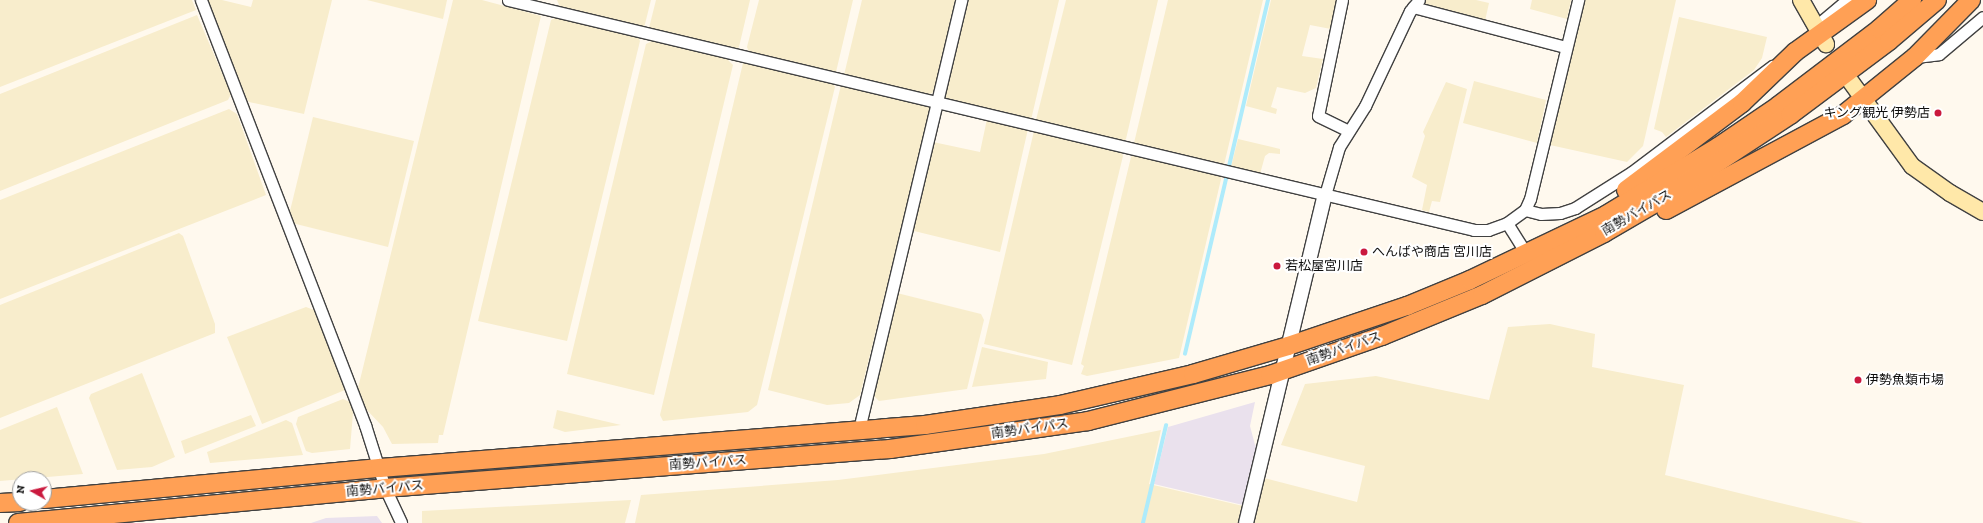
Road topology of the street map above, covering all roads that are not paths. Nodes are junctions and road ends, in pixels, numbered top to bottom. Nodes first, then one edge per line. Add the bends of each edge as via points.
1 (201, 0) edge
2 (508, 0) edge
3 (961, 0) edge
4 (1342, 0) edge
5 (1578, 0) edge
6 (1801, 0) edge
7 (1848, 0) edge
8 (1867, 0) edge
9 (1912, 0) edge
10 (1937, 0) edge
11 (1970, 0) edge
12 (1416, 3) edge
13 (1983, 17) edge
14 (1820, 34) junction
15 (1566, 47) junction
16 (1795, 52) junction
17 (1915, 57) junction
18 (1851, 82) dead end
19 (1864, 100) junction
20 (936, 102) junction
21 (1349, 131) junction
22 (1325, 195) junction
23 (1525, 210) junction
24 (1983, 212) edge
25 (1507, 223) junction
26 (1526, 253) junction
27 (1535, 270) junction
28 (1288, 346) junction
29 (1281, 370) junction
30 (861, 421) dead end
31 (380, 468) junction
32 (385, 488) junction
33 (52, 498) edge
34 (12, 502) edge
35 (0, 503) edge
36 (18, 523) edge
37 (401, 523) edge
38 (1246, 523) edge

1 - 31 street via 366,425
2 - 20 street
3 - 20 street
4 - 21 street via 1318,116
5 - 15 street
6 - 14 main road
7 - 14 street
8 - 14 highway
9 - 26 highway, 南勢バイパス via 1832,66 1718,147 1606,215
10 - 27 highway, 南勢バイパス via 1841,79 1732,155 1659,201
11 - 17 highway
12 - 15 street
12 - 21 street
13 - 17 street via 1939,54
14 - 16 highway
15 - 23 street
16 - 23 street via 1757,75 1632,172 1575,208 1560,213 1541,214
16 - 26 highway via 1742,103 1636,184
17 - 19 highway
18 - 19 main road
19 - 24 main road via 1912,166
19 - 27 highway via 1843,115 1584,254
20 - 22 street
20 - 30 street
21 - 22 street via 1334,160
22 - 25 street via 1474,230 1488,230
22 - 28 street
23 - 25 street
25 - 26 street
26 - 28 highway, 南勢バイパス via 1407,306
27 - 29 highway, 南勢バイパス via 1382,336
28 - 29 street
28 - 31 highway, 南勢バイパス via 1131,389 1060,405 992,416 925,425
29 - 32 highway, 南勢バイパス via 1088,420 890,449
29 - 38 street
31 - 32 street
31 - 33 highway, 南勢バイパス
32 - 36 highway, 南勢バイパス
32 - 37 street
34 - 35 highway

